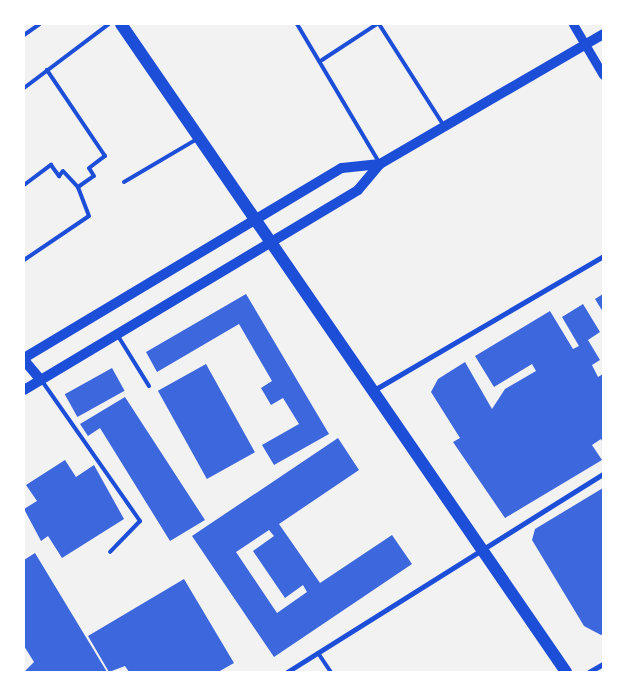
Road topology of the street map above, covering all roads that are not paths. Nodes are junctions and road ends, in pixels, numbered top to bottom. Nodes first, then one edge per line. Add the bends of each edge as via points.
1 (40, 24) edge
2 (109, 24) edge
3 (121, 24) edge
4 (297, 24) edge
5 (378, 24) edge
6 (573, 24) edge
7 (603, 34) edge
8 (24, 35) edge
9 (585, 44) junction
10 (322, 60) junction
11 (48, 70) junction
12 (603, 75) edge
13 (24, 88) edge
14 (444, 126) junction
15 (202, 136) junction
16 (380, 164) junction
17 (124, 182) dead end
18 (24, 185) edge
19 (78, 187) junction
20 (257, 218) junction
21 (272, 241) junction
22 (603, 256) edge
23 (24, 260) edge
24 (117, 334) junction
25 (24, 359) edge
26 (40, 380) junction
27 (150, 386) dead end
28 (24, 390) edge
29 (373, 390) junction
30 (603, 474) edge
31 (482, 550) junction
32 (110, 552) dead end
33 (318, 653) junction
34 (603, 664) edge
35 (287, 672) edge
36 (331, 672) edge
37 (566, 672) edge
38 (589, 672) edge

1 - 8 lane
2 - 11 lane
3 - 15 main road
4 - 10 lane
5 - 10 lane
5 - 14 lane
6 - 9 street
7 - 9 main road
9 - 12 street
9 - 14 main road
10 - 16 lane
11 - 13 lane
11 - 19 lane via 105,156 89,168 94,176
14 - 16 main road
15 - 17 lane
15 - 20 main road
16 - 20 main road via 342,168
16 - 21 main road via 358,190
18 - 19 lane via 50,165 59,176 63,171
19 - 23 lane via 89,216
20 - 21 main road
20 - 25 main road
21 - 24 main road
21 - 29 main road
22 - 29 street
24 - 26 main road
24 - 27 lane
25 - 26 main road
26 - 28 main road
26 - 32 lane via 140,522
29 - 31 main road
30 - 31 street
31 - 33 street
31 - 37 main road
33 - 35 street
33 - 36 lane
34 - 38 street

